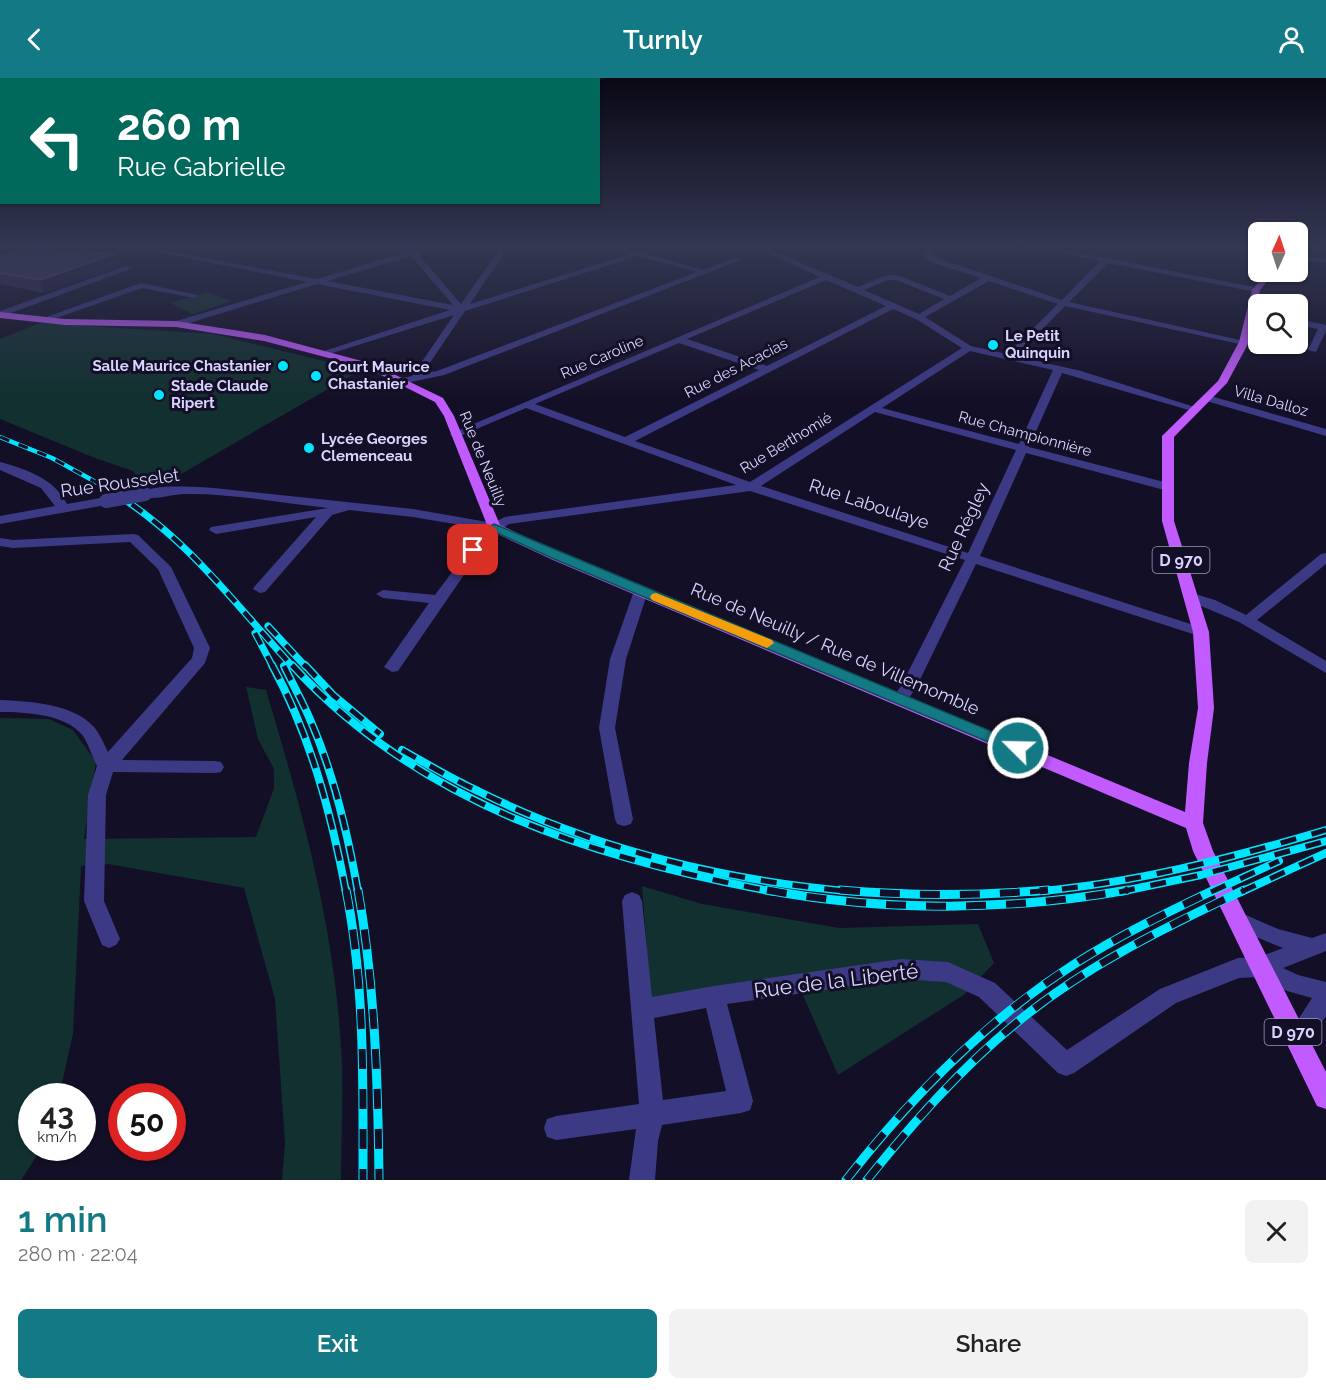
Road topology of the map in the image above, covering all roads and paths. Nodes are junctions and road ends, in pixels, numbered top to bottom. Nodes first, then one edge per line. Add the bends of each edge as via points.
1 (44, 298) edge
2 (103, 298) edge
3 (259, 298) edge
4 (403, 298) edge
5 (451, 298) edge
6 (469, 298) edge
7 (498, 298) edge
8 (635, 298) edge
9 (776, 298) edge
10 (874, 298) edge
11 (1049, 298) edge
12 (1068, 298) edge
13 (951, 299) edge
14 (1063, 303) junction
15 (892, 306) junction
16 (461, 310) junction
17 (0, 314) edge
18 (19, 317) junction
19 (919, 317) junction
20 (42, 320) junction
21 (0, 324) edge
22 (176, 324) junction
23 (1308, 324) edge
24 (1325, 328) edge
25 (1248, 330) edge
26 (680, 340) junction
27 (1244, 342) junction
28 (968, 348) junction
29 (1313, 350) dead end
30 (323, 353) junction
31 (1010, 357) junction
32 (1059, 368) junction
33 (767, 369) junction
34 (416, 376) junction
35 (400, 381) junction
36 (1207, 398) junction
37 (527, 405) junction
38 (874, 409) junction
39 (1191, 414) junction
40 (1326, 433) edge
41 (456, 434) junction
42 (626, 441) junction
43 (1022, 448) junction
44 (0, 466) edge
45 (751, 487) junction
46 (1168, 487) junction
47 (354, 507) junction
48 (63, 509) junction
49 (326, 514) junction
50 (0, 520) edge
51 (494, 527) junction
52 (216, 530) dead end
53 (7, 543) edge
54 (0, 553) edge
55 (1326, 556) edge
56 (973, 557) junction
57 (260, 589) dead end
58 (642, 591) junction
59 (382, 594) dead end
60 (1192, 597) junction
61 (437, 600) junction
62 (1246, 622) junction
63 (1201, 632) junction
64 (392, 667) dead end
65 (1326, 668) edge
66 (900, 699) junction
67 (0, 706) edge
68 (106, 766) junction
69 (215, 767) dead end
70 (624, 819) dead end
71 (1194, 824) junction
72 (632, 901) dead end
73 (1239, 921) junction
74 (109, 939) dead end
75 (1319, 945) edge
76 (1259, 968) junction
77 (1326, 992) edge
78 (714, 996) junction
79 (1326, 997) edge
80 (641, 1010) junction
81 (1297, 1040) junction
82 (1326, 1097) edge
83 (652, 1114) junction
84 (556, 1128) dead end
85 (642, 1180) edge

1 - 17 street
2 - 20 street
3 - 22 street
4 - 16 street
5 - 16 street
6 - 16 street
7 - 16 street
8 - 34 street via 440,373
9 - 26 street, Rue Caroline
10 - 15 street
11 - 14 street
12 - 14 street
13 - 19 street
14 - 27 street
14 - 31 street
15 - 19 street
15 - 33 street, Rue des Acacias
16 - 30 street
16 - 34 street
17 - 18 main road, Rue de Neuilly
18 - 20 main road, Rue de Neuilly
18 - 21 street
19 - 28 street
20 - 22 main road, Rue de Neuilly
22 - 30 main road, Rue de Neuilly via 265,338
23 - 24 street
24 - 29 street
25 - 27 main road, D 970
26 - 33 street
26 - 37 street, Rue Caroline
27 - 36 main road, D 970 via 1222,383
28 - 31 street
28 - 38 street, Rue Berthomié
30 - 35 main road, Rue de Neuilly
31 - 32 street
32 - 39 street
32 - 43 street, Rue Régley
33 - 42 street, Rue des Acacias
34 - 35 street
35 - 41 main road, Rue de Neuilly via 441,405
36 - 39 main road, D 970
36 - 40 street, Villa Dalloz
37 - 41 street, Rue Caroline
37 - 42 street, Rue Laboulaye
38 - 43 street, Rue Championnière
38 - 45 street, Rue Berthomié
39 - 46 main road, D 970 via 1168,436
41 - 51 main road, Rue de Neuilly
42 - 45 street, Rue Laboulaye
43 - 46 street, Rue Championnière
43 - 56 street, Rue Régley
44 - 48 street via 44,482
45 - 51 street, Rue Berthomié via 505,521
45 - 56 street, Rue Laboulaye
46 - 60 main road, D 970 via 1168,521
47 - 48 street, Rue Rousselet, bridge via 183,490
47 - 49 street, Rue Rousselet
47 - 51 street, Rue Rousselet
48 - 50 street, Rue Rousselet
49 - 52 street, Rue Rousselet
49 - 57 street
51 - 58 main road, Rue de Neuilly / Rue de Villemomble
51 - 61 street
53 - 54 street
53 - 68 street via 133,538 164,567 202,648 199,659
55 - 62 street
56 - 63 street, Rue Laboulaye
56 - 66 street, Rue Régley
58 - 66 main road, Rue de Neuilly / Rue de Villemomble
58 - 70 street via 618,659 607,728
59 - 61 street
60 - 62 street
60 - 63 main road, D 970
61 - 64 street
62 - 65 street
63 - 71 main road, D 970 via 1206,708
66 - 71 main road, Rue de Neuilly / Rue de Villemomble
67 - 68 street via 56,713 87,730
68 - 69 street
68 - 74 street via 97,795 94,900
71 - 73 main road, D 970 via 1203,851
72 - 80 street
73 - 75 street via 1274,937
73 - 76 main road, D 970
75 - 76 street
76 - 77 street
76 - 78 street, Rue de la Liberté via 1238,968 1168,996 1066,1065 987,990 948,972 901,969
76 - 81 main road, D 970
78 - 80 street, Rue de la Liberté
78 - 83 street via 741,1101
79 - 81 street
80 - 83 street
81 - 82 main road, D 970
83 - 84 street
83 - 85 street

